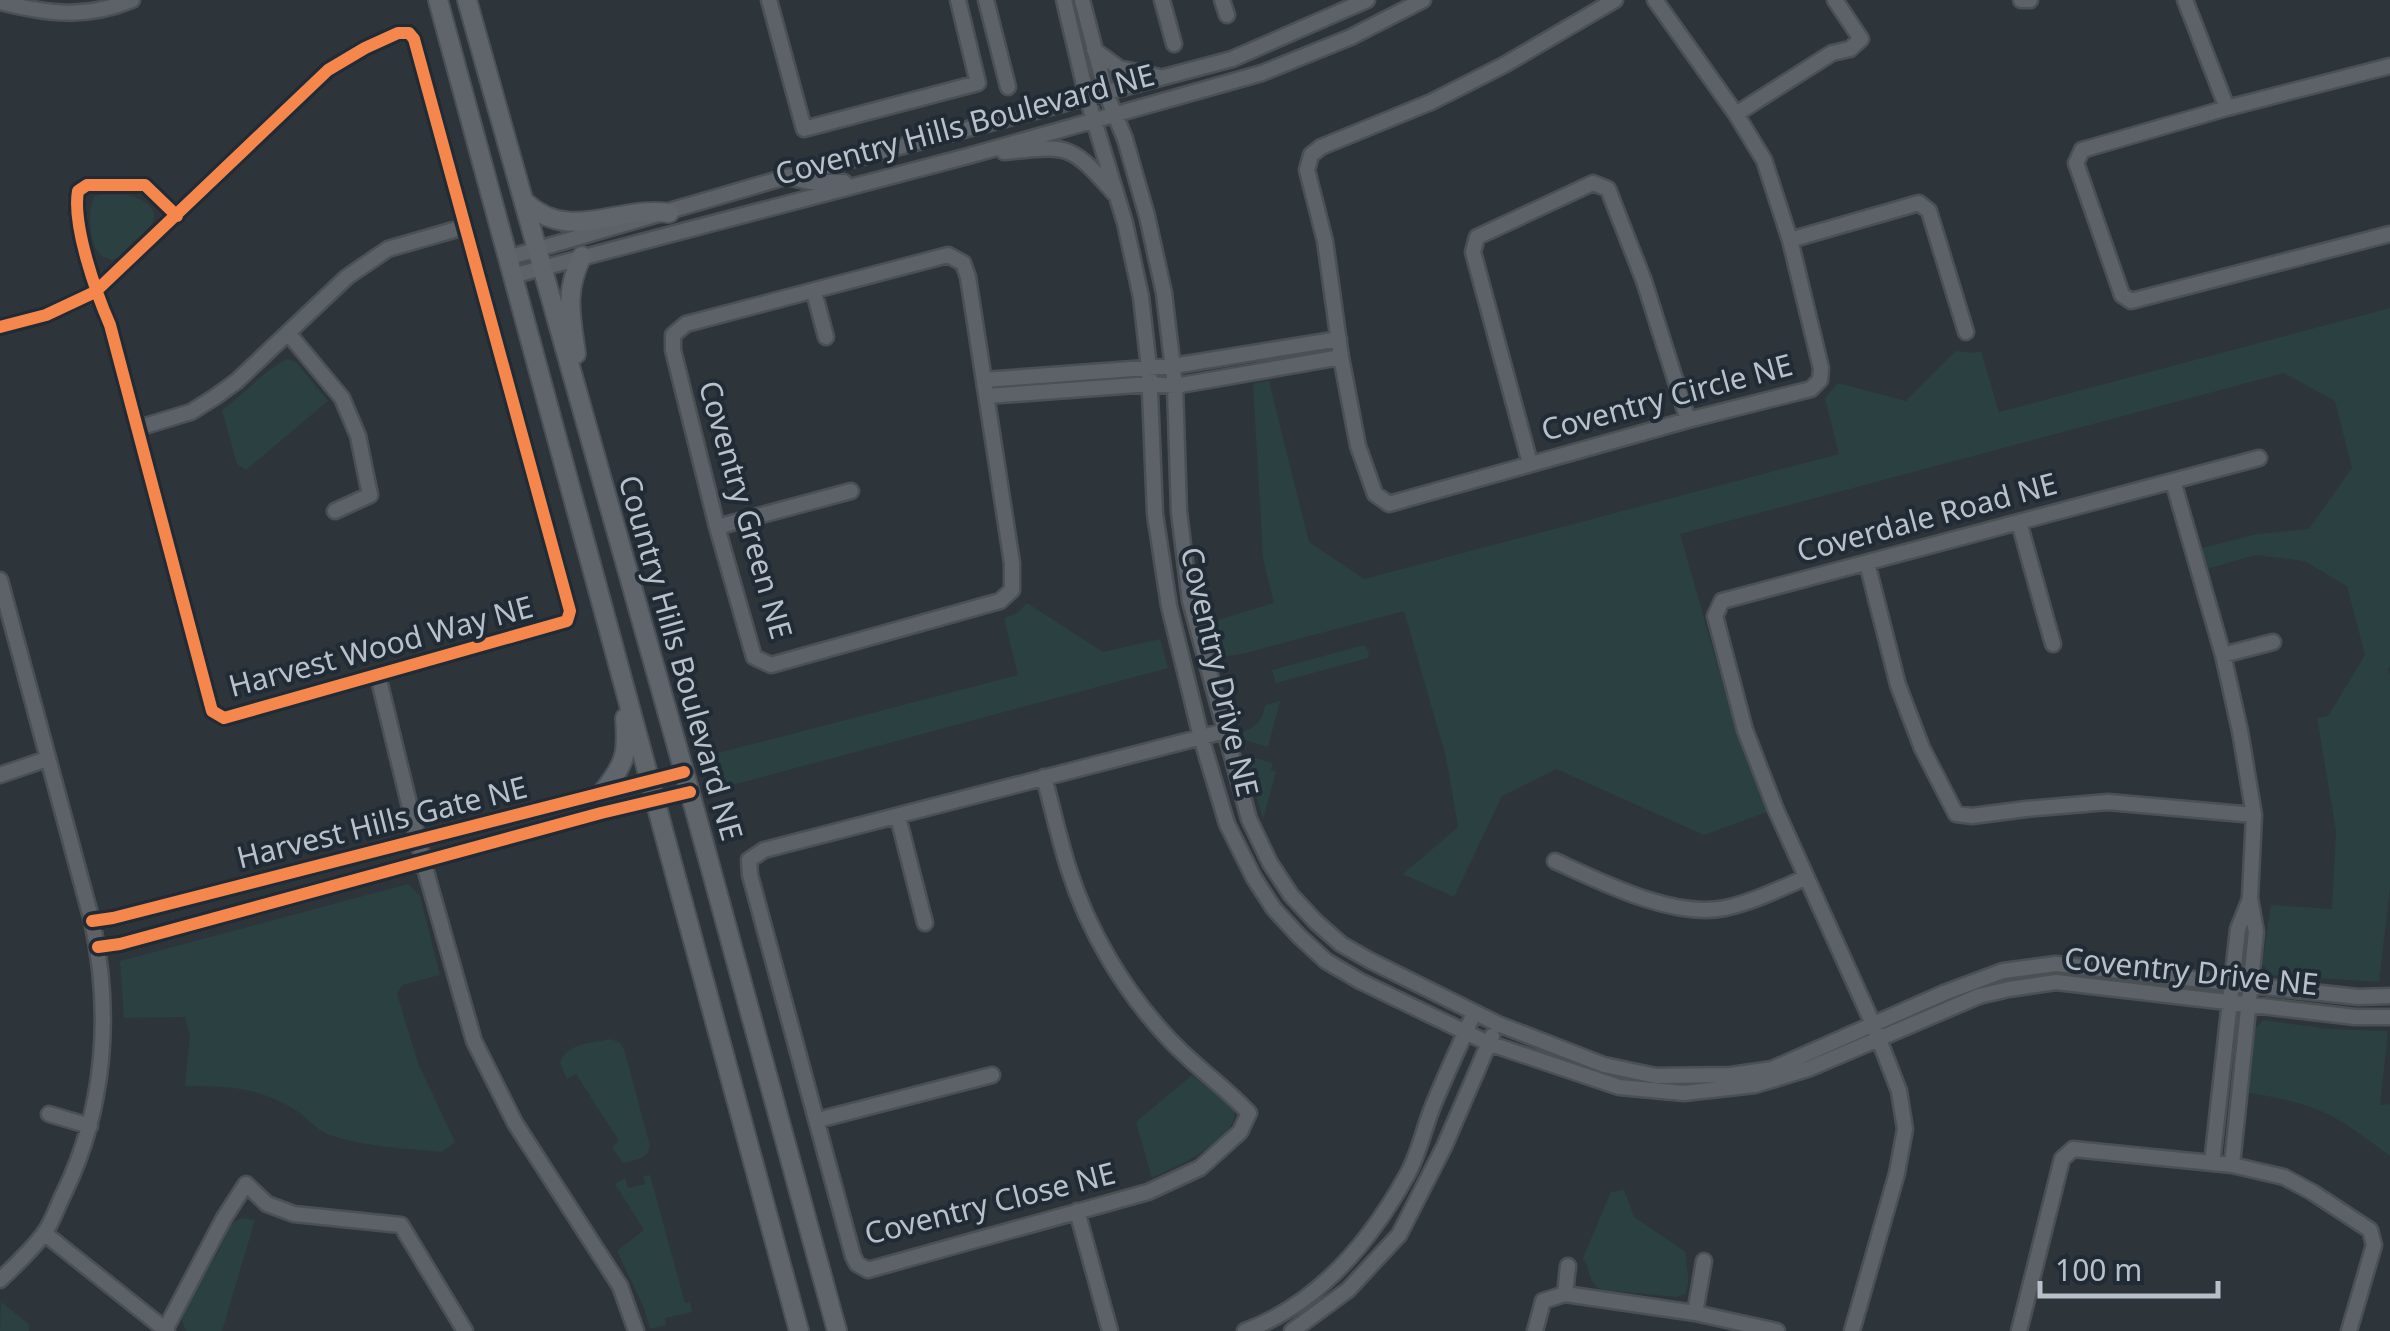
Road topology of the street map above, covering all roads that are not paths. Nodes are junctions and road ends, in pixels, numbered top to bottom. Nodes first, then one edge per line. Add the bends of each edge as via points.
1 (132, 0) edge
2 (438, 0) edge
3 (467, 0) edge
4 (769, 0) edge
5 (958, 0) edge
6 (986, 0) edge
7 (1064, 0) edge
8 (1082, 0) edge
9 (1162, 0) edge
10 (1367, 0) edge
11 (1423, 0) edge
12 (1614, 0) edge
13 (1655, 0) edge
14 (1835, 0) edge
15 (2021, 0) edge
16 (2030, 0) edge
17 (2185, 0) edge
18 (0, 2) edge
19 (1174, 44) dead end
20 (1094, 49) junction
21 (2390, 66) edge
22 (1166, 78) junction
23 (1008, 87) dead end
24 (1106, 93) junction
25 (1087, 97) junction
26 (2227, 108) junction
27 (1115, 113) junction
28 (1736, 114) junction
29 (1094, 119) junction
30 (968, 156) junction
31 (786, 178) junction
32 (861, 183) junction
33 (1117, 196) junction
34 (524, 202) junction
35 (668, 212) junction
36 (177, 216) junction
37 (464, 227) junction
38 (2390, 234) edge
39 (1790, 240) junction
40 (582, 256) junction
41 (539, 258) junction
42 (510, 267) junction
43 (95, 292) junction
44 (814, 292) junction
45 (0, 328) edge
46 (1966, 332) dead end
47 (288, 333) junction
48 (826, 337) dead end
49 (1339, 339) junction
50 (1341, 357) junction
51 (1173, 366) junction
52 (1150, 376) junction
53 (984, 380) junction
54 (1175, 386) junction
55 (987, 396) junction
56 (585, 420) junction
57 (1688, 420) junction
58 (138, 428) junction
59 (2259, 458) dead end
60 (1530, 463) junction
61 (2174, 480) junction
62 (852, 492) dead end
63 (334, 511) dead end
64 (2020, 522) junction
65 (717, 527) junction
66 (1866, 562) junction
67 (0, 580) edge
68 (2273, 642) dead end
69 (2053, 644) dead end
70 (2223, 656) junction
71 (378, 676) junction
72 (622, 682) junction
73 (1225, 731) junction
74 (1201, 737) junction
75 (47, 759) junction
76 (684, 772) junction
77 (0, 775) edge
78 (1044, 777) junction
79 (652, 790) junction
80 (690, 792) junction
81 (602, 793) junction
82 (2254, 815) junction
83 (898, 816) junction
84 (419, 839) junction
85 (423, 861) junction
86 (1555, 861) dead end
87 (1805, 878) junction
88 (2250, 898) junction
89 (92, 921) junction
90 (925, 922) dead end
91 (98, 947) junction
92 (2232, 982) junction
93 (2251, 985) junction
94 (2390, 996) edge
95 (2230, 1002) junction
96 (2248, 1004) junction
97 (1474, 1013) junction
98 (2390, 1016) edge
99 (1498, 1024) junction
100 (1875, 1031) junction
101 (1465, 1032) junction
102 (1488, 1043) junction
103 (1604, 1065) junction
104 (992, 1075) dead end
105 (1598, 1080) junction
106 (49, 1114) dead end
107 (818, 1120) junction
108 (90, 1126) junction
109 (1420, 1140) junction
110 (1444, 1147) junction
111 (2212, 1163) junction
112 (2232, 1165) junction
113 (1077, 1211) junction
114 (44, 1233) junction
115 (1704, 1260) dead end
116 (1568, 1266) dead end
117 (0, 1280) edge
118 (1565, 1294) junction
119 (1695, 1314) junction
120 (798, 1328) edge
121 (166, 1330) edge
122 (465, 1331) edge
123 (636, 1331) edge
124 (837, 1331) edge
125 (1110, 1331) edge
126 (1245, 1331) edge
127 (1292, 1331) edge
128 (1535, 1331) edge
129 (1778, 1331) edge
130 (1852, 1331) edge
131 (2019, 1331) edge
132 (2349, 1331) edge

1 - 18 street via 75,14
2 - 42 main road, Country Hills Boulevard NE
3 - 34 main road, Country Hills Boulevard NE
4 - 5 street via 804,129 978,82
6 - 23 street
7 - 25 street, Coventry Drive NE
8 - 20 street, Coventry Drive NE
9 - 19 street
10 - 22 street, Coventry Hills Boulevard NE via 1232,59
11 - 27 street, Coventry Hills Boulevard NE via 1262,73
12 - 49 street, Coventry Circle NE via 1446,94 1311,155 1307,170
13 - 28 street, Coventry Circle NE
14 - 28 street via 1861,39
15 - 16 street
17 - 26 street
20 - 22 street via 1120,68
20 - 24 street, Coventry Drive NE
21 - 26 street
22 - 24 street, Coventry Hills Boulevard NE
24 - 25 street, Coventry Hills Boulevard NE
24 - 27 street, Coventry Drive NE
25 - 29 street, Coventry Drive NE
25 - 31 street, Coventry Hills Boulevard NE
26 - 38 street via 2078,156 2122,295 2139,300
27 - 29 street, Coventry Hills Boulevard NE
27 - 51 street, Coventry Drive NE via 1147,216
28 - 39 street, Coventry Circle NE via 1764,160
29 - 30 street, Coventry Hills Boulevard NE
29 - 33 street, Coventry Drive NE
30 - 32 street, Coventry Hills Boulevard NE
30 - 33 street via 1056,147 1087,162
31 - 32 street
31 - 35 street, Coventry Hills Boulevard NE
32 - 40 street, Coventry Hills Boulevard NE
33 - 52 street, Coventry Drive NE
34 - 35 main road via 565,222
34 - 41 main road, Country Hills Boulevard NE
35 - 41 street, Coventry Hills Boulevard NE
36 - 37 street, Harvest Wood Way NE via 328,70 408,32
36 - 43 street
36 - 43 street, Harvest Wood Way NE via 145,185 86,184 78,191 75,206
37 - 47 street via 388,249
37 - 71 street, Harvest Wood Way NE via 570,611 567,621
39 - 46 street via 1918,203 1929,211
39 - 57 street, Coventry Circle NE via 1820,380 1811,389
40 - 41 street, Coventry Hills Boulevard NE
40 - 56 main road via 570,308
41 - 42 street, Coventry Hills Boulevard NE
41 - 56 main road, Country Hills Boulevard NE
42 - 72 main road, Country Hills Boulevard NE
43 - 45 street
43 - 58 street, Harvest Wood Way NE
44 - 48 street
44 - 53 street, Coventry Green NE via 948,255 968,277
44 - 65 street, Coventry Green NE via 686,324 673,335
47 - 58 street via 192,412
47 - 63 street via 342,398 358,436 370,496
49 - 50 street, Coventry Circle NE
49 - 51 street
50 - 54 street
50 - 60 street, Coventry Circle NE via 1358,446 1374,494 1388,504
51 - 52 street
51 - 54 street, Coventry Drive NE
52 - 53 street
52 - 54 street
52 - 55 street
52 - 74 street, Coventry Drive NE via 1155,514
53 - 55 street, Coventry Green NE
54 - 73 street, Coventry Drive NE via 1178,512 1190,601
55 - 65 street, Coventry Green NE via 1012,562 1012,590 1000,601 772,665 754,658
56 - 76 main road, Country Hills Boulevard NE
57 - 60 street, Coventry Circle NE
57 - 60 street via 1608,189 1593,183 1477,237 1473,252
58 - 71 street, Harvest Wood Way NE via 212,710 224,718
59 - 61 street, Coverdale Road NE
61 - 64 street, Coverdale Road NE
61 - 70 street
62 - 65 street
64 - 66 street, Coverdale Road NE
64 - 69 street
66 - 82 street via 1898,685 1956,814 2108,802
66 - 87 street, Coverdale Road NE via 1722,601 1715,616 1745,730
67 - 75 street
68 - 70 street
70 - 82 street
71 - 84 street
72 - 79 main road, Country Hills Boulevard NE
72 - 81 main road via 625,758
73 - 74 street, Coventry Close NE
73 - 97 street, Coventry Drive NE via 1249,818 1303,909 1341,944
74 - 78 street, Coventry Close NE
74 - 101 street, Coventry Drive NE via 1227,824 1274,909 1326,961
75 - 77 street
75 - 89 street
76 - 79 street, Harvest Hills Gate NE
76 - 80 main road, Country Hills Boulevard NE
78 - 83 street, Coventry Close NE
78 - 113 street, Coventry Close NE via 1069,870 1111,962 1170,1040 1248,1112 1240,1132 1200,1168 1148,1192
79 - 80 street, Harvest Hills Gate NE
79 - 81 street, Harvest Hills Gate NE
79 - 85 street, Harvest Hills Gate NE
79 - 120 main road, Country Hills Boulevard NE
80 - 124 main road, Country Hills Boulevard NE
81 - 84 street, Harvest Hills Gate NE
82 - 88 street
83 - 90 street
83 - 107 street, Coventry Close NE via 764,850 749,860
84 - 85 street
84 - 89 street, Harvest Hills Gate NE
85 - 91 street, Harvest Hills Gate NE
85 - 123 street via 474,1042 515,1124 620,1286
86 - 87 street via 1630,895 1688,908 1721,909
87 - 100 street, Coverdale Road NE
88 - 92 street via 2238,929
88 - 93 street via 2256,932
89 - 91 street
91 - 108 street via 104,1029
92 - 93 street, Coventry Drive NE
92 - 95 street
92 - 100 street, Coventry Drive NE via 2056,964 2002,971
93 - 94 street, Coventry Drive NE
93 - 96 street
95 - 96 street, Coventry Drive NE
95 - 100 street, Coventry Drive NE via 2056,982 1978,996
95 - 111 street
96 - 98 street, Coventry Drive NE
96 - 112 street
97 - 99 street, Coventry Drive NE
97 - 101 street
99 - 102 street
99 - 103 street, Coventry Drive NE
100 - 103 street, Coventry Drive NE via 1772,1069 1731,1075 1656,1076
100 - 105 street, Coventry Drive NE via 1808,1069 1755,1085 1684,1093
100 - 130 street, Coverdale Road NE via 1899,1091 1904,1129
101 - 102 street, Coventry Drive NE
101 - 109 street
102 - 105 street, Coventry Drive NE
102 - 110 street
103 - 105 street
104 - 107 street
106 - 108 street
107 - 113 street, Coventry Close NE via 853,1256 862,1268
108 - 114 street
109 - 110 street
109 - 126 street via 1373,1231 1335,1274 1293,1307
110 - 127 street via 1399,1235 1348,1290
111 - 112 street
111 - 131 street via 2073,1149 2062,1158
112 - 132 street via 2284,1177 2370,1230 2374,1245
113 - 125 street
114 - 117 street
114 - 121 street
115 - 119 street
116 - 118 street
118 - 119 street
118 - 128 street via 1543,1301
119 - 129 street
121 - 122 street via 246,1184 267,1204 294,1214 401,1224

